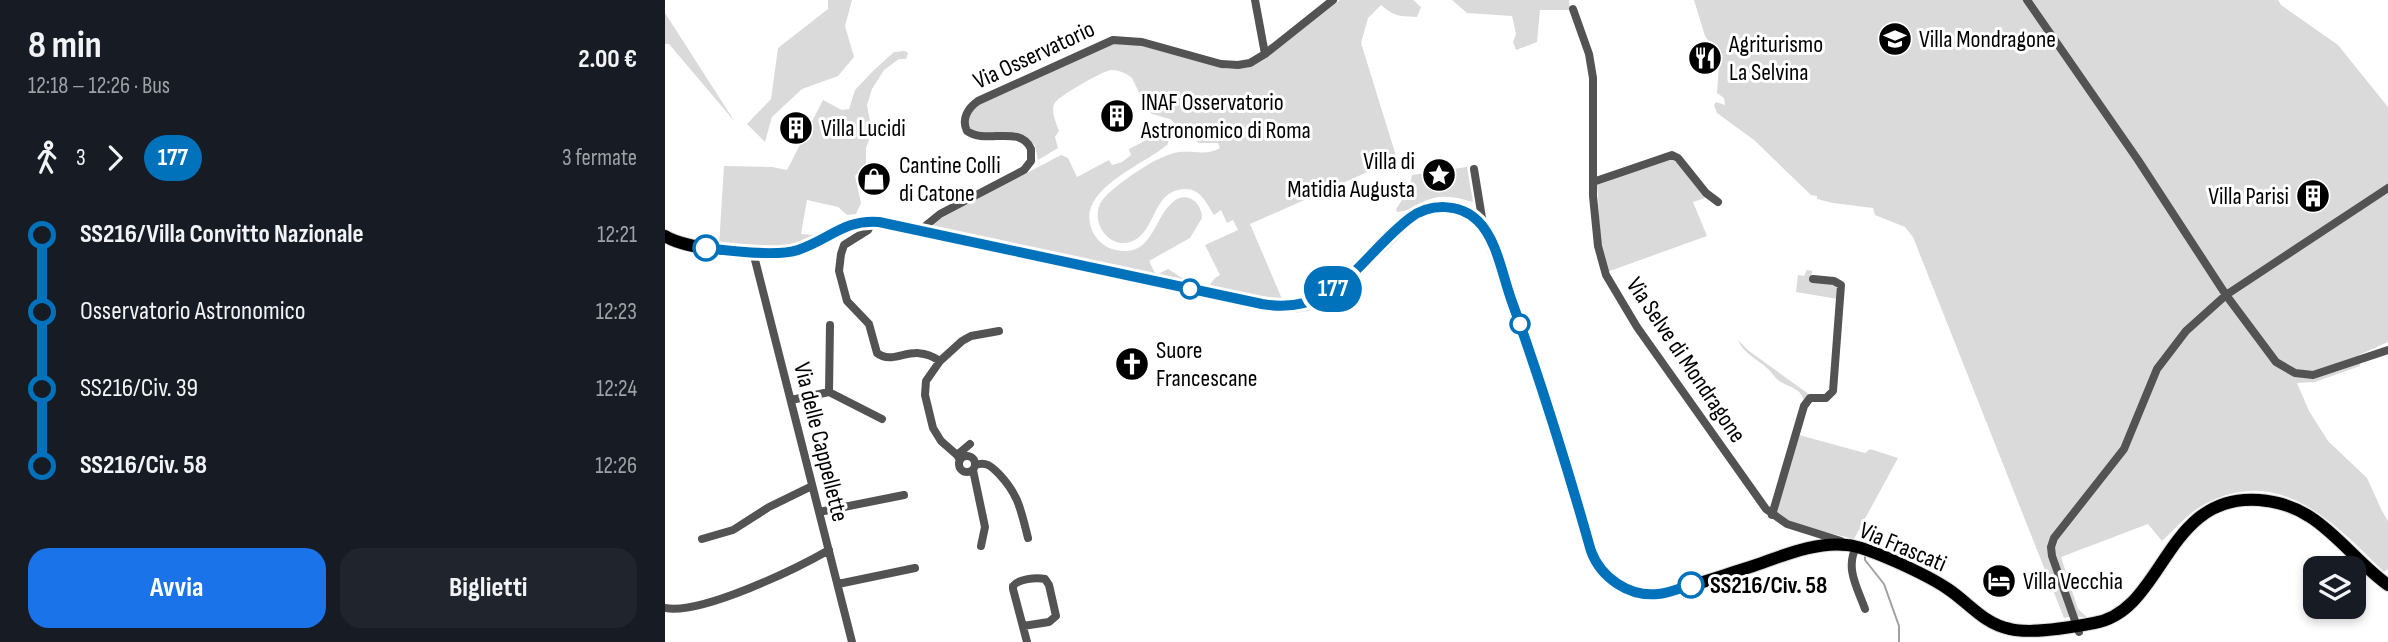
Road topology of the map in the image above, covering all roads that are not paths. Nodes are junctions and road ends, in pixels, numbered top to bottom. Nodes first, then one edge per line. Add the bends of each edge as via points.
1 (1255, 0) edge
2 (1333, 0) edge
3 (2027, 0) edge
4 (1573, 9) dead end
5 (1265, 54) junction
6 (1474, 169) dead end
7 (1593, 182) junction
8 (2388, 188) edge
9 (1718, 202) dead end
10 (873, 221) junction
11 (1483, 227) junction
12 (919, 230) junction
13 (668, 239) edge
14 (753, 252) junction
15 (1813, 279) dead end
16 (2226, 295) junction
17 (830, 325) dead end
18 (999, 331) dead end
19 (2388, 350) edge
20 (940, 361) junction
21 (829, 392) junction
22 (791, 400) junction
23 (882, 419) dead end
24 (970, 444) dead end
25 (959, 458) junction
26 (974, 467) junction
27 (813, 486) junction
28 (904, 495) dead end
29 (819, 512) junction
30 (1772, 515) junction
31 (1028, 538) dead end
32 (702, 539) dead end
33 (981, 546) dead end
34 (1857, 546) junction
35 (829, 550) junction
36 (915, 568) dead end
37 (838, 584) junction
38 (2388, 585) edge
39 (665, 608) edge
40 (1865, 609) dead end
41 (1023, 626) junction
42 (2078, 629) junction
43 (852, 642) edge
44 (1027, 642) edge

1 - 5 street
2 - 5 street, Via Osservatorio
3 - 16 street
4 - 7 street, Via Selve di Mondragone via 1593,78
5 - 12 street, Via Osservatorio via 1250,63 1227,65 1138,41 1113,40 978,101 965,117 967,131 979,137 1023,139 1031,147 1031,161 1024,170
6 - 11 street, Via Frascati
7 - 9 street via 1672,155
7 - 30 street, Via Selve di Mondragone via 1599,252 1613,290
8 - 16 street
10 - 12 main road
10 - 14 main road via 847,225 794,251
10 - 20 street via 842,251 839,271 849,303 869,324 881,356 919,351
11 - 12 main road via 1461,210 1426,209 1406,221 1331,291 1307,304 1286,307
11 - 34 main road, Via Frascati via 1537,368 1593,555 1607,575 1633,592 1661,594 1824,545
13 - 14 main road via 709,249
14 - 22 street, Via delle Cappellette
15 - 30 street via 1841,285 1833,391 1828,397 1812,397 1805,403
16 - 19 street via 2274,360 2298,374 2313,376
16 - 42 street via 2165,356 2123,452 2052,543 2052,556
17 - 21 street
18 - 20 street via 967,338
20 - 25 street via 926,378 925,395 938,438
21 - 22 street
21 - 23 street
22 - 27 street, Via delle Cappellette
24 - 25 street
25 - 26 street via 974,459
26 - 31 street via 982,463 991,466 1013,490
26 - 33 street via 985,527
27 - 29 street, Via delle Cappellette
27 - 32 street via 733,530
28 - 29 street
29 - 35 street, Via delle Cappellette
30 - 34 street, Via Selve di Mondragone
34 - 40 street via 1850,566
34 - 42 main road, Via Frascati via 1943,586 1982,617 2005,628
35 - 37 street, Via delle Cappellette
35 - 39 street via 726,597
36 - 37 street
37 - 43 street, Via delle Cappellette
38 - 42 main road, Via Frascati via 2307,513 2277,502 2242,500 2219,505 2198,519 2122,612
41 - 41 street via 1056,616 1045,579 1014,584
41 - 44 street

